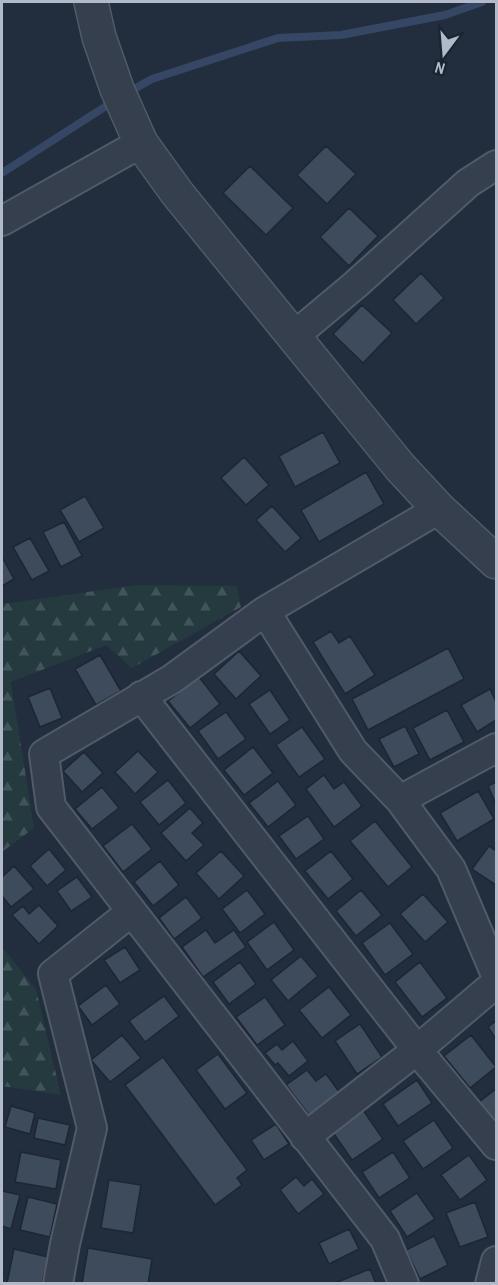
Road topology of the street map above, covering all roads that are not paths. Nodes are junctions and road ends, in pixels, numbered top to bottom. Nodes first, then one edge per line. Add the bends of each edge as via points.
1 (91, 2) edge
2 (141, 143) junction
3 (496, 165) edge
4 (2, 221) edge
5 (293, 337) junction
6 (439, 509) junction
7 (496, 562) edge
8 (265, 611) junction
9 (141, 696) junction
10 (496, 748) edge
11 (400, 800) junction
12 (131, 912) junction
13 (496, 975) edge
14 (496, 983) edge
15 (417, 1050) junction
16 (305, 1137) junction
17 (496, 1145) edge
18 (496, 1261) edge
19 (58, 1284) edge
20 (404, 1284) edge
21 (490, 1284) edge

1 - 2 street via 117,89
2 - 4 street
2 - 5 street
3 - 5 street via 468,183
5 - 6 street
6 - 7 street
6 - 8 street
8 - 9 street via 172,679
8 - 11 street via 353,752
9 - 12 street via 44,754 51,807
9 - 15 street
10 - 11 street
11 - 13 street via 451,869
12 - 16 street
12 - 19 street via 53,974 92,1128
14 - 15 street
15 - 16 street
15 - 17 street
16 - 20 street via 385,1239
18 - 21 street

